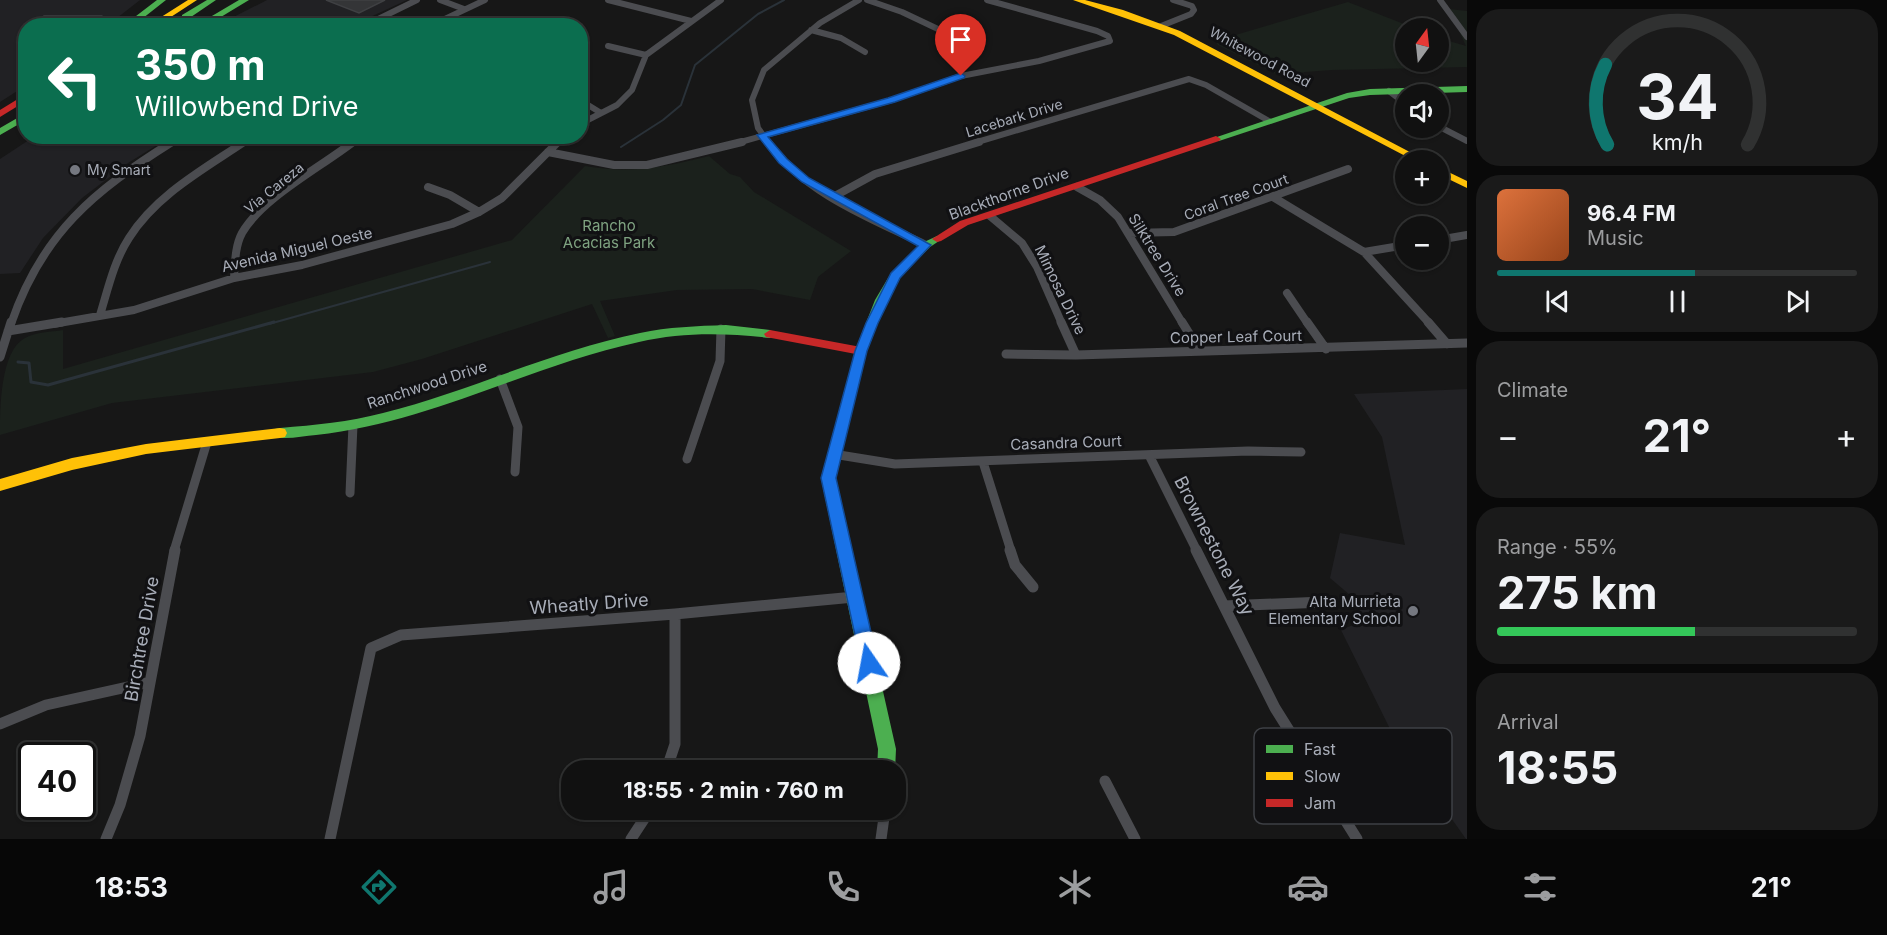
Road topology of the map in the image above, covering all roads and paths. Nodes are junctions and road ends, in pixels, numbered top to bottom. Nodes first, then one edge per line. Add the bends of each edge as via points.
1 (162, 0) edge
2 (193, 0) edge
3 (212, 0) edge
4 (245, 0) edge
5 (417, 0) edge
6 (440, 0) edge
7 (485, 0) edge
8 (608, 0) edge
9 (721, 0) edge
10 (860, 0) edge
11 (867, 0) edge
12 (987, 0) edge
13 (1077, 0) edge
14 (1173, 0) edge
15 (1440, 0) edge
16 (464, 9) junction
17 (138, 18) edge
18 (164, 18) edge
19 (184, 18) edge
20 (213, 18) edge
21 (380, 18) edge
22 (446, 18) edge
23 (691, 21) junction
24 (1161, 26) junction
25 (811, 30) junction
26 (940, 30) dead end
27 (1467, 37) edge
28 (608, 46) dead end
29 (865, 52) dead end
30 (646, 55) junction
31 (1467, 89) edge
32 (1389, 91) junction
33 (1395, 96) edge
34 (18, 103) edge
35 (588, 105) edge
36 (18, 106) edge
37 (1317, 106) junction
38 (601, 113) junction
39 (0, 116) edge
40 (588, 120) edge
41 (18, 121) edge
42 (1269, 121) junction
43 (18, 128) edge
44 (0, 132) edge
45 (1449, 132) edge
46 (762, 135) junction
47 (0, 138) edge
48 (1467, 141) edge
49 (168, 144) edge
50 (241, 144) edge
51 (349, 144) edge
52 (556, 144) edge
53 (1401, 150) edge
54 (548, 152) junction
55 (1348, 169) dead end
56 (1449, 176) edge
57 (1467, 185) edge
58 (428, 187) dead end
59 (1077, 187) junction
60 (833, 197) junction
61 (1273, 197) junction
62 (479, 212) junction
63 (990, 216) junction
64 (1129, 233) junction
65 (1467, 235) edge
66 (1449, 238) edge
67 (926, 245) junction
68 (1395, 247) edge
69 (1364, 252) junction
70 (234, 278) junction
71 (1287, 293) dead end
72 (100, 315) junction
73 (721, 329) junction
74 (8, 331) junction
75 (1467, 343) edge
76 (1447, 344) junction
77 (1326, 349) junction
78 (861, 351) junction
79 (1200, 351) junction
80 (1006, 354) dead end
81 (1076, 355) junction
82 (0, 357) edge
83 (500, 379) junction
84 (353, 425) junction
85 (207, 442) junction
86 (1300, 452) dead end
87 (833, 454) junction
88 (1149, 455) junction
89 (687, 459) dead end
90 (983, 462) junction
91 (515, 472) dead end
92 (0, 485) edge
93 (350, 493) dead end
94 (1033, 587) dead end
95 (854, 597) junction
96 (1324, 602) dead end
97 (1224, 606) junction
98 (675, 614) junction
99 (150, 682) junction
100 (0, 723) edge
101 (1288, 728) edge
102 (670, 760) edge
103 (886, 760) edge
104 (1105, 781) dead end
105 (644, 820) edge
106 (884, 820) edge
107 (1348, 824) edge
108 (105, 839) edge
109 (330, 839) edge
110 (632, 839) edge
111 (881, 839) edge
112 (1135, 839) edge
113 (1357, 839) edge

1 - 17 main road
2 - 18 main road
3 - 19 main road
4 - 20 main road
5 - 21 street
6 - 16 street
7 - 16 street
8 - 23 street
9 - 23 street
10 - 25 street
11 - 26 street
12 - 46 street via 1108,36 1110,41 1039,61 961,76 892,100
13 - 24 main road, Whitewood Road
14 - 24 street via 1194,10
15 - 27 street
16 - 22 street
23 - 30 street
24 - 37 main road, Whitewood Road
25 - 29 street via 841,38
25 - 46 street via 765,68 759,80 754,121
28 - 30 street
30 - 38 street via 632,90 617,105
31 - 32 main road, Blackthorne Drive
32 - 33 street
32 - 37 main road, Blackthorne Drive via 1347,96
34 - 39 main road
35 - 38 street
36 - 39 main road
37 - 42 main road, Blackthorne Drive
37 - 53 main road, Whitewood Road
38 - 40 street
41 - 44 main road
42 - 59 main road, Blackthorne Drive
42 - 60 street, Lacebark Drive via 1189,79 908,162 875,174
43 - 47 main road
45 - 48 street
46 - 54 street via 647,165 614,165
46 - 60 street via 783,161
49 - 74 street via 79,210 41,256
50 - 72 street via 168,195 143,219 118,256
51 - 70 street, Via Careza via 265,207 243,231 235,254
52 - 54 street, Avenida Miguel Oeste
54 - 62 street, Avenida Miguel Oeste via 502,198
55 - 61 street, Coral Tree Court
56 - 57 main road
58 - 62 street
59 - 63 main road, Blackthorne Drive
59 - 64 street, Silktree Drive via 1100,200
60 - 67 street
61 - 64 street, Coral Tree Court via 1174,232
61 - 69 street
62 - 70 street, Avenida Miguel Oeste via 417,235
63 - 67 main road, Blackthorne Drive via 964,223
63 - 81 street, Mimosa Drive via 1022,243 1037,267
64 - 79 street, Silktree Drive
65 - 66 street
67 - 78 main road, Blackthorne Drive via 895,276
68 - 69 street
69 - 76 street
70 - 72 street, Avenida Miguel Oeste via 134,310
71 - 77 street
72 - 74 street, Avenida Miguel Oeste
73 - 78 main road, Ranchwood Drive
73 - 83 main road, Ranchwood Drive via 636,337
73 - 89 street via 720,361
74 - 82 street
75 - 76 street, Copper Leaf Court
76 - 77 street, Copper Leaf Court
77 - 79 street, Copper Leaf Court
78 - 87 main road, Blackthorne Drive
79 - 81 street, Copper Leaf Court
80 - 81 street, Copper Leaf Court
83 - 84 main road, Ranchwood Drive via 433,404
83 - 91 street via 518,427
84 - 85 main road, Ranchwood Drive
84 - 93 street
85 - 92 main road, Ranchwood Drive via 146,448
85 - 99 street, Birchtree Drive via 173,557
86 - 88 street, Casandra Court
87 - 90 street, Casandra Court via 895,464
87 - 95 main road, Blackthorne Drive via 828,478
88 - 90 street, Casandra Court
88 - 97 street, Brownestone Way
90 - 94 street via 1015,565
95 - 98 street, Wheatly Drive
95 - 103 main road, Blackthorne Drive
96 - 97 street
97 - 101 street, Brownestone Way
98 - 102 street via 675,744
98 - 109 street, Wheatly Drive via 401,635 371,648
99 - 100 street via 46,705
99 - 108 street, Birchtree Drive via 142,735 117,815
104 - 112 street
105 - 110 street
106 - 111 street
107 - 113 street, Brownestone Way

